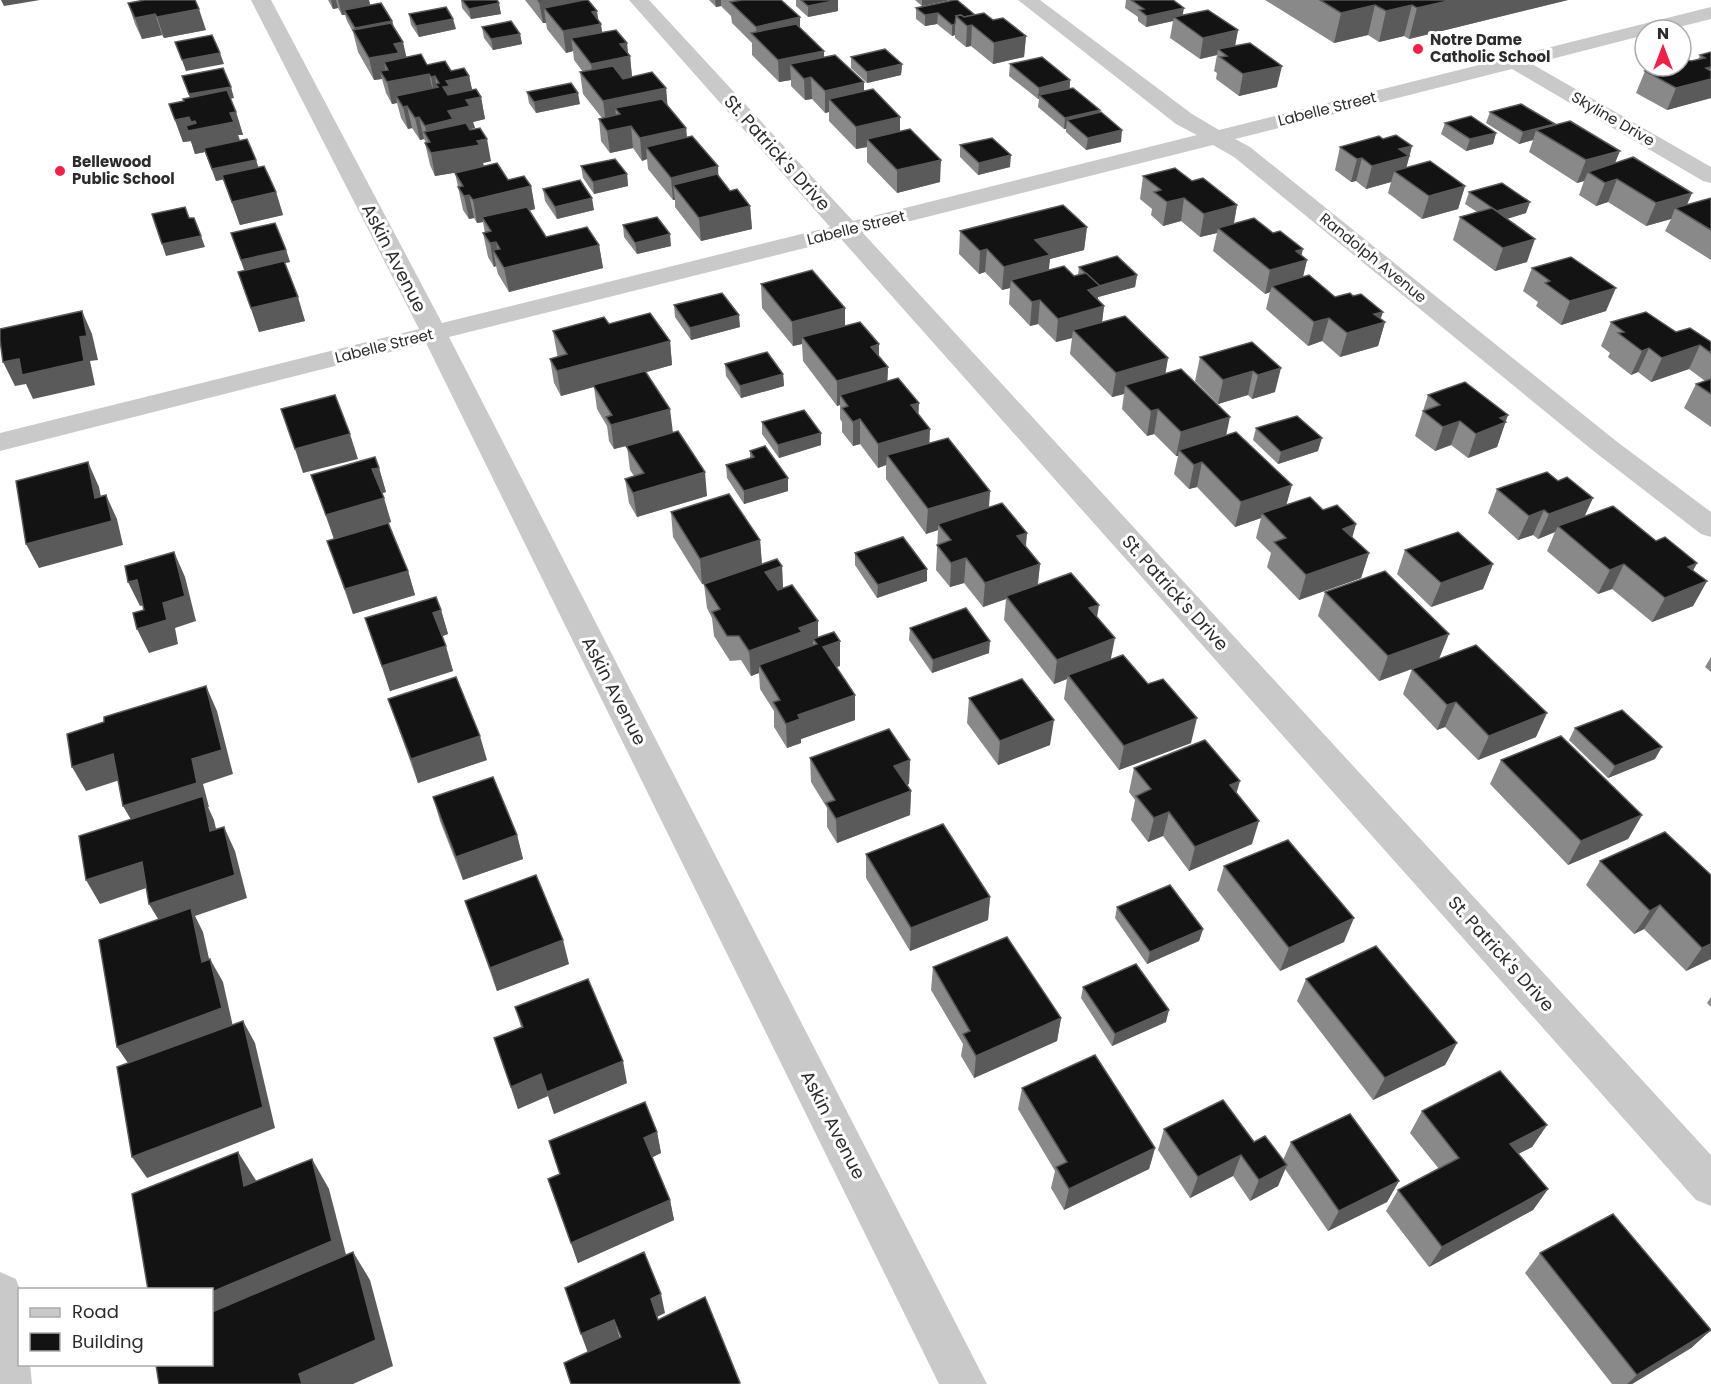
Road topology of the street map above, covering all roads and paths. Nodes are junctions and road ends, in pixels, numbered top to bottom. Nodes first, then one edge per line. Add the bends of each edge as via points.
1 (261, 0) edge
2 (639, 0) edge
3 (1028, 0) edge
4 (1711, 13) edge
5 (1514, 62) junction
6 (1216, 137) junction
7 (1711, 176) edge
8 (846, 230) junction
9 (434, 334) junction
10 (0, 442) edge
11 (1711, 527) edge
12 (1711, 1186) edge
13 (0, 1295) edge
14 (9, 1384) edge
15 (964, 1384) edge

1 - 9 street, Askin Avenue
2 - 8 street, St. Patrick's Drive
3 - 6 street, Randolph Avenue via 1184,119
4 - 5 street, Labelle Street
5 - 6 street, Labelle Street
5 - 7 street, Skyline Drive
6 - 8 street, Labelle Street
6 - 11 street, Randolph Avenue via 1242,152 1606,447
8 - 9 street, Labelle Street
8 - 12 street, St. Patrick's Drive
9 - 10 street, Labelle Street
9 - 15 street, Askin Avenue
13 - 14 street

